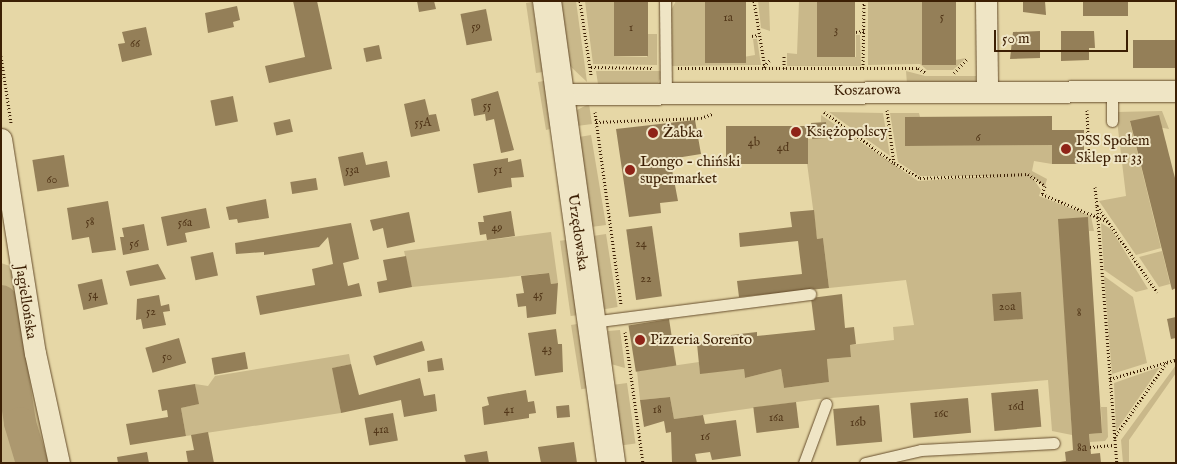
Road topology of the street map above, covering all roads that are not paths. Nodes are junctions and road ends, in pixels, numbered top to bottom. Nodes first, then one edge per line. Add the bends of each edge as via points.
1 (547, 1) edge
2 (665, 1) edge
3 (986, 1) edge
4 (986, 81) junction
5 (1112, 90) junction
6 (1176, 91) edge
7 (559, 94) junction
8 (666, 94) junction
9 (1112, 121) dead end
10 (1, 139) edge
11 (810, 294) dead end
12 (591, 322) junction
13 (826, 404) dead end
14 (1054, 443) dead end
15 (59, 463) edge
16 (611, 463) edge
17 (804, 463) edge
18 (865, 463) edge

1 - 7 street, Urzędowska
2 - 8 lane
3 - 4 street
4 - 5 street, Koszarowa
4 - 8 street, Koszarowa
5 - 6 street, Koszarowa
5 - 9 lane
7 - 8 street, Koszarowa
7 - 12 street, Urzędowska
10 - 15 street, Jagiellońska via 34,353
11 - 12 lane
12 - 16 street, Urzędowska
13 - 17 lane
14 - 18 lane via 921,450

